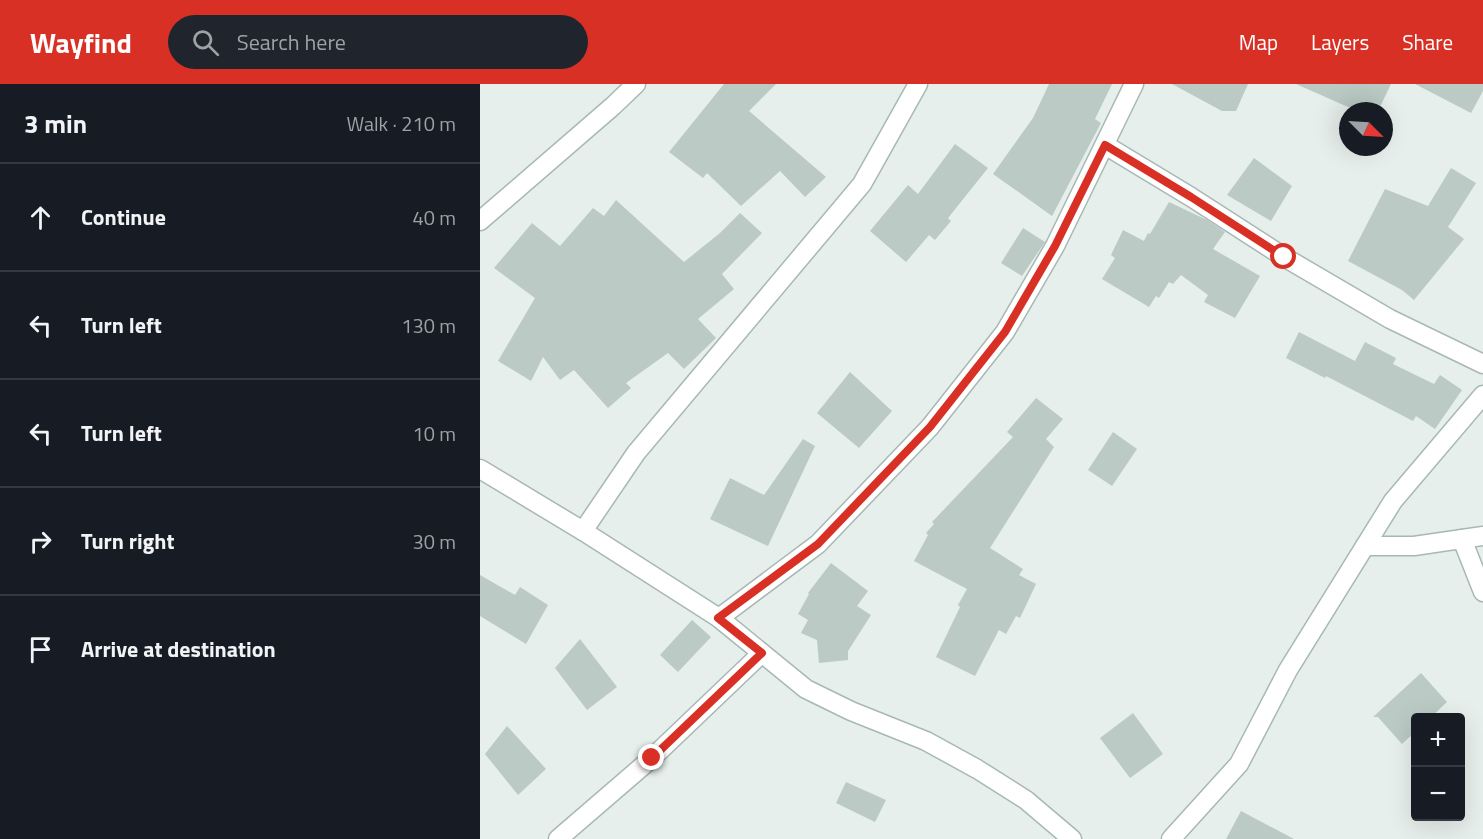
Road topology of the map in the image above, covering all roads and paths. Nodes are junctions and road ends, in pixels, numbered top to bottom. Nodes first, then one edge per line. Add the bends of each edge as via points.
1 (636, 84) edge
2 (918, 84) edge
3 (1134, 84) edge
4 (1105, 145) junction
5 (480, 220) edge
6 (1483, 364) edge
7 (1483, 395) edge
8 (480, 469) edge
9 (583, 531) junction
10 (1483, 536) edge
11 (1462, 539) junction
12 (1365, 546) junction
13 (1483, 592) edge
14 (718, 618) junction
15 (762, 653) junction
16 (558, 839) edge
17 (1072, 839) edge
18 (1171, 839) edge

1 - 5 street
2 - 9 street via 862,184 636,453
3 - 4 street
4 - 6 street via 1390,319
4 - 14 street via 1055,246 1005,332 930,427 818,544
7 - 12 street via 1393,501
8 - 9 street
9 - 14 street
10 - 11 street
11 - 12 street via 1414,546
11 - 13 street
12 - 18 street via 1288,670 1239,764
14 - 15 street
15 - 16 street via 652,758
15 - 17 street via 806,689 926,741 977,769 1026,800

